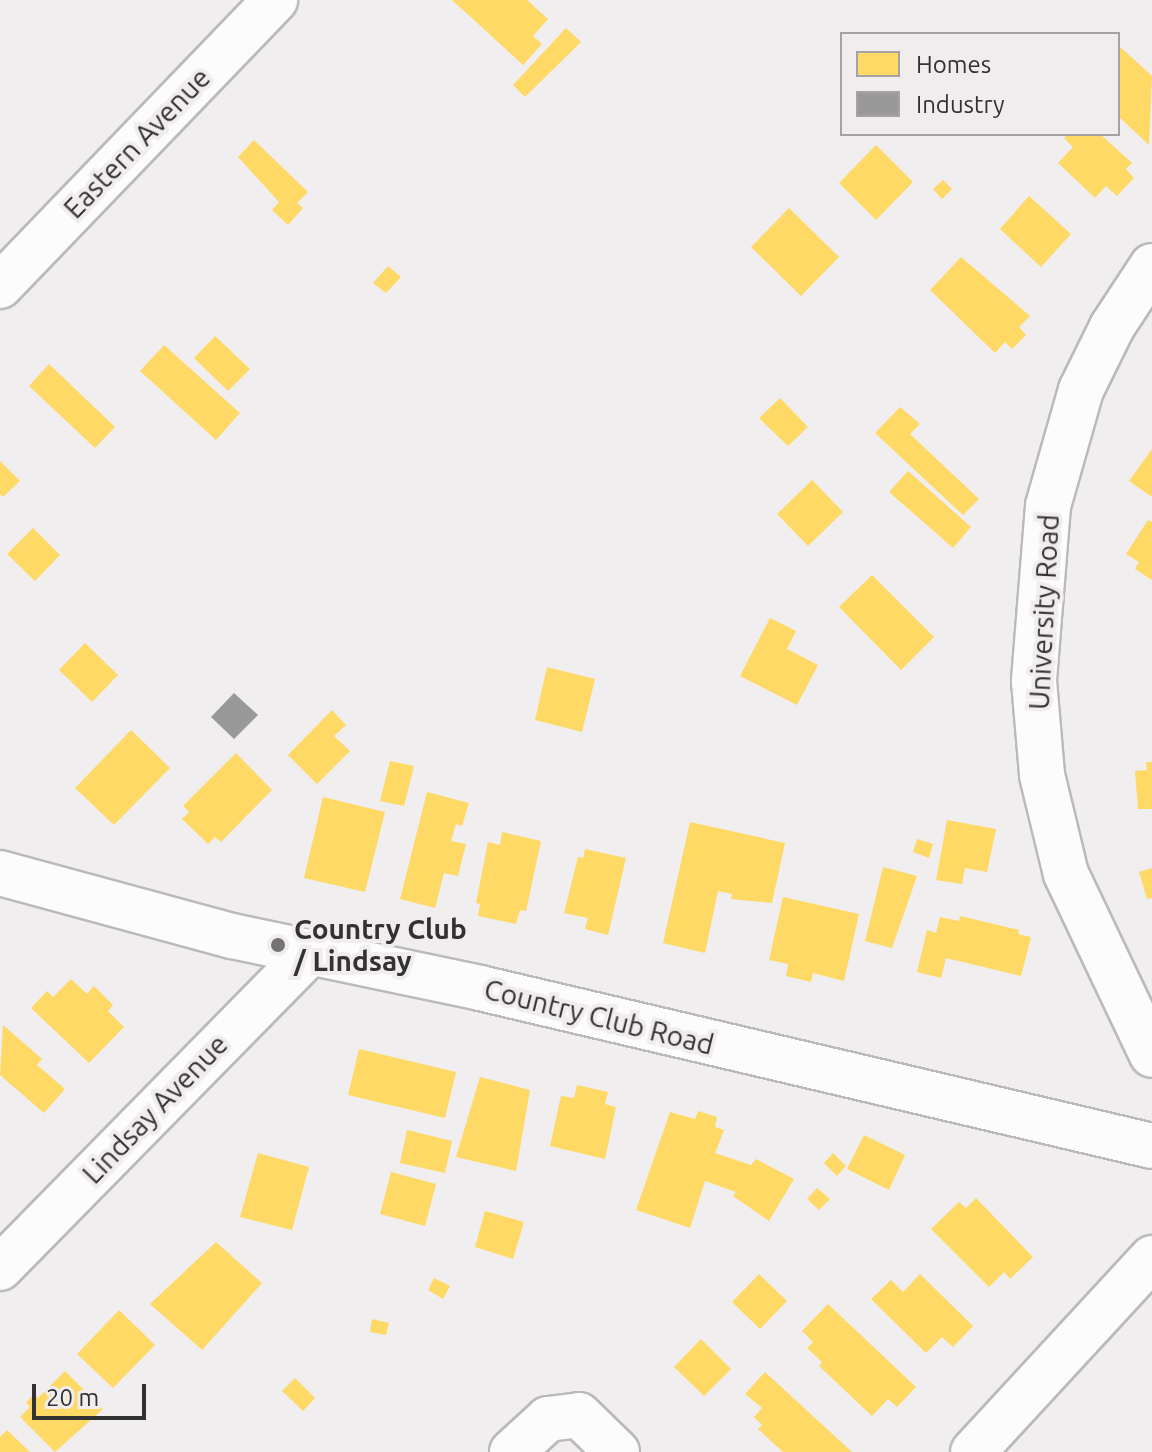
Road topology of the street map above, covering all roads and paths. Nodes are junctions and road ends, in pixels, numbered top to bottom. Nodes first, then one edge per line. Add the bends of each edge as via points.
1 (275, 0) edge
2 (1152, 266) edge
3 (0, 286) edge
4 (0, 873) edge
5 (311, 951) junction
6 (1152, 1055) edge
7 (1152, 1146) edge
8 (1152, 1258) edge
9 (0, 1268) edge
10 (512, 1452) edge
11 (617, 1452) edge
12 (973, 1452) edge

1 - 3 street, Eastern Avenue
2 - 6 street, University Road via 1112,327 1081,390 1048,506 1034,681 1042,775 1066,874
4 - 5 street, Country Club Road
5 - 7 street, Country Club Road
5 - 9 street, Lindsay Avenue
8 - 12 street
10 - 11 street via 548,1419 579,1415

